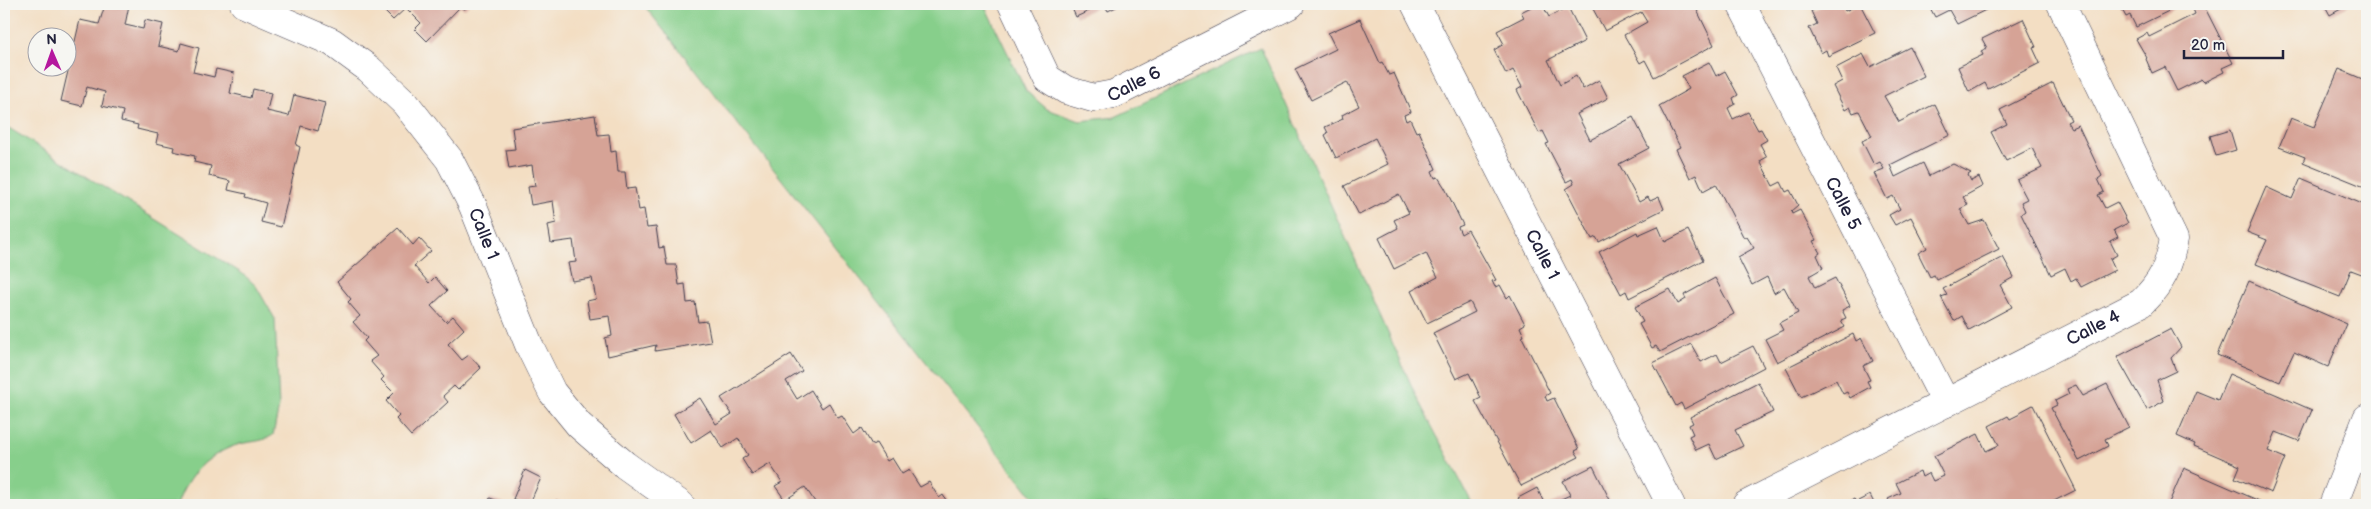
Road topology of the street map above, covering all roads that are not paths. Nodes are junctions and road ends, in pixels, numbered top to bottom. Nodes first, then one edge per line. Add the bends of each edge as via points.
1 (244, 4) edge
2 (1012, 4) edge
3 (1291, 4) edge
4 (1415, 4) edge
5 (1741, 4) edge
6 (2061, 4) edge
7 (1946, 403) junction
8 (2367, 418) edge
9 (681, 505) edge
10 (1671, 505) edge
11 (1746, 505) edge
12 (2333, 505) edge

1 - 9 street, Calle 1 via 332,42 369,69 405,103 449,159 473,206 529,345 552,392 585,430 624,465
2 - 3 street, Calle 6 via 1047,78 1066,90 1093,98 1114,94
4 - 10 street, Calle 1
5 - 7 street, Calle 5
6 - 7 street, Calle 4 via 2174,239 2170,262 2158,285 2141,303
7 - 11 street, Calle 4
8 - 12 street

